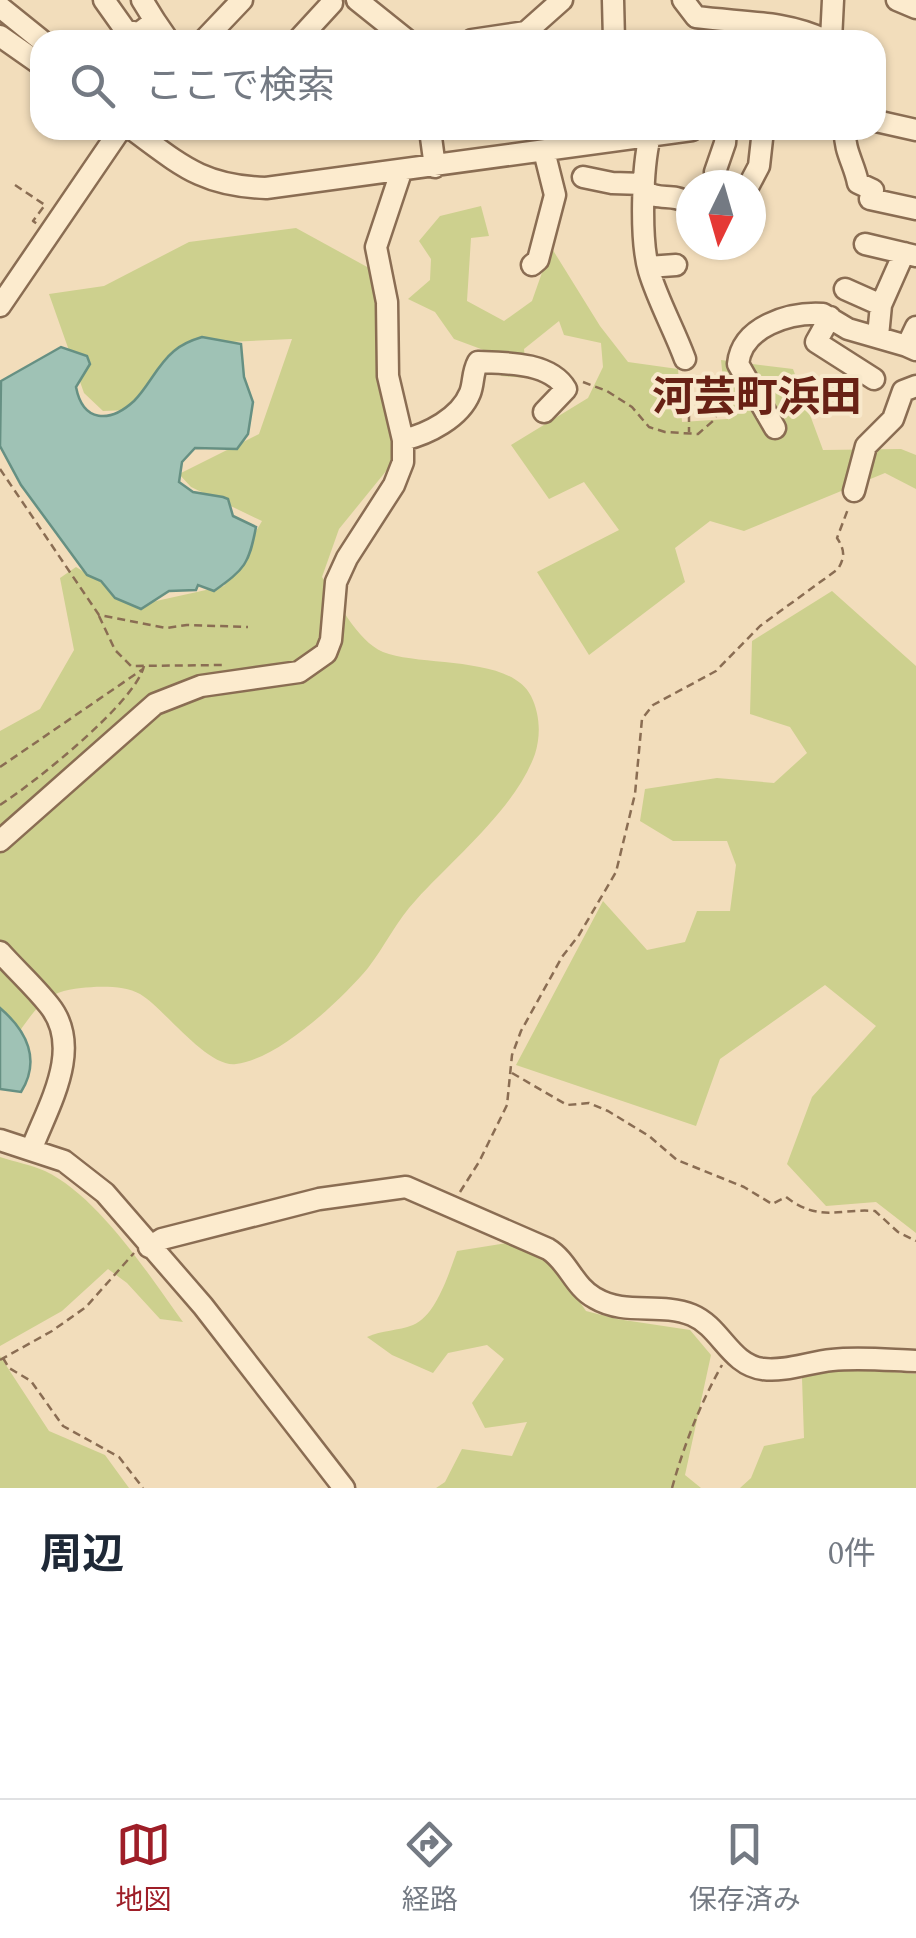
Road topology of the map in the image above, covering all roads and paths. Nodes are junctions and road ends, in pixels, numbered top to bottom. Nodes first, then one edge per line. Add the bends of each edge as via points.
1 (104, 0) edge
2 (142, 0) edge
3 (356, 0) edge
4 (562, 0) edge
5 (604, 0) edge
6 (613, 0) edge
7 (682, 0) edge
8 (833, 0) edge
9 (897, 0) edge
10 (333, 1) edge
11 (238, 2) edge
12 (0, 8) edge
13 (916, 8) edge
14 (155, 21) junction
15 (128, 30) edge
16 (141, 30) edge
17 (161, 30) edge
18 (213, 30) edge
19 (307, 30) edge
20 (392, 30) edge
21 (528, 30) edge
22 (605, 30) edge
23 (614, 30) edge
24 (801, 30) edge
25 (829, 30) edge
26 (30, 31) edge
27 (0, 36) edge
28 (30, 57) edge
29 (886, 122) edge
30 (916, 130) edge
31 (113, 140) edge
32 (147, 140) edge
33 (431, 140) edge
34 (622, 140) edge
35 (650, 140) edge
36 (723, 140) edge
37 (762, 140) edge
38 (846, 140) edge
39 (544, 151) junction
40 (435, 167) junction
41 (715, 170) edge
42 (756, 170) edge
43 (401, 172) junction
44 (582, 177) dead end
45 (15, 185) dead end
46 (644, 188) junction
47 (676, 198) edge
48 (916, 209) edge
49 (38, 225) dead end
50 (865, 244) dead end
51 (910, 254) edge
52 (532, 265) dead end
53 (676, 266) dead end
54 (648, 267) junction
55 (845, 289) dead end
56 (881, 305) junction
57 (0, 306) edge
58 (830, 318) junction
59 (878, 336) junction
60 (913, 341) edge
61 (685, 359) joint
62 (740, 371) junction
63 (874, 379) dead end
64 (564, 385) junction
65 (916, 386) edge
66 (544, 412) dead end
67 (775, 428) dead end
68 (689, 434) junction
69 (404, 440) junction
70 (0, 469) edge
71 (854, 491) joint
72 (98, 615) junction
73 (248, 628) dead end
74 (234, 665) dead end
75 (144, 667) junction
76 (0, 767) edge
77 (0, 804) edge
78 (0, 841) edge
79 (0, 952) edge
80 (510, 1073) junction
81 (0, 1140) edge
82 (32, 1148) junction
83 (451, 1206) junction
84 (916, 1240) edge
85 (148, 1245) junction
86 (733, 1353) junction
87 (2, 1359) edge
88 (916, 1361) edge
89 (143, 1488) edge
90 (344, 1488) edge
91 (672, 1488) edge

1 - 15 street
2 - 14 street
3 - 20 street
4 - 21 street
5 - 22 street
6 - 23 street
7 - 24 street via 696,17
8 - 25 street
9 - 13 street
10 - 19 street
11 - 18 street
12 - 26 street
14 - 16 street
14 - 17 street
27 - 28 street
29 - 30 street
31 - 57 street
32 - 43 street via 192,173 242,187
33 - 40 street
34 - 39 street
35 - 46 street
36 - 41 street
37 - 42 street
38 - 48 street via 858,183 872,190 870,199
39 - 40 street
39 - 52 street via 556,195
40 - 43 street
43 - 69 street via 376,247 387,302 388,376
44 - 46 street
45 - 49 path via 44,205 33,221
46 - 47 street via 653,196
46 - 54 street
50 - 51 street
51 - 56 street
53 - 54 street
54 - 61 street
55 - 56 street
56 - 59 street
58 - 59 street
58 - 62 street via 816,313 768,324 740,354
58 - 63 street via 816,342
59 - 60 street via 892,344
61 - 68 path
62 - 67 street
62 - 68 path via 713,421
64 - 66 street
64 - 68 path via 582,382 607,391 649,427
64 - 69 street via 524,364 478,362 461,408
65 - 71 street via 903,391 893,419 866,446
69 - 78 street via 402,472 336,582 331,640 320,660 299,672 182,691 155,704
70 - 72 path
71 - 80 path via 837,538 844,559 838,569 760,626 716,671 653,705 642,719 616,872 521,1031
72 - 73 path via 166,628
72 - 75 path via 123,662
74 - 75 path
75 - 76 path
75 - 77 path via 125,699 86,737
79 - 82 street via 50,1006 64,1041 60,1076
80 - 83 path via 500,1124
80 - 84 path via 567,1105 589,1103 608,1111 681,1162 772,1204 786,1197 805,1210 832,1215 875,1211
81 - 82 street
82 - 85 street via 94,1182
83 - 85 street via 396,1186
83 - 86 street via 556,1254 597,1300 694,1315
85 - 87 path via 86,1306
85 - 90 street
86 - 88 street via 769,1370 842,1359
86 - 91 path via 706,1394
87 - 89 path via 32,1381 70,1432 119,1457

